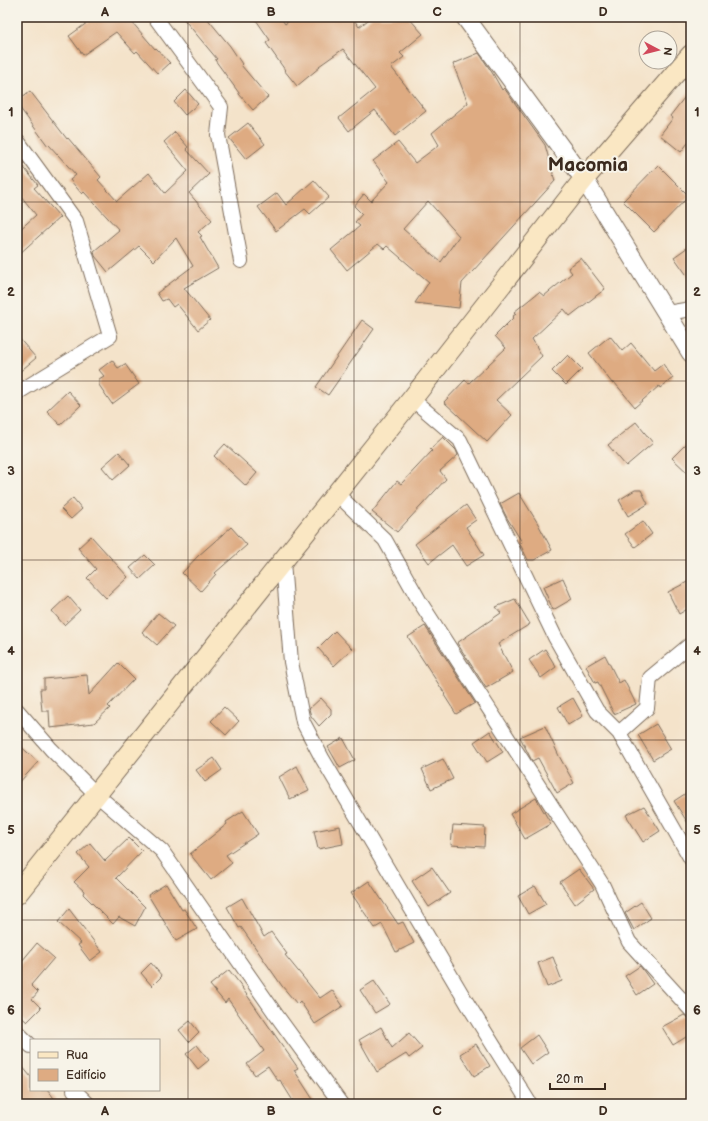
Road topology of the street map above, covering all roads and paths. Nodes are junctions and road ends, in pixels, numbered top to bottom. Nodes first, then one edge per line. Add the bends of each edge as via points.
1 (155, 17) edge
2 (465, 17) edge
3 (691, 55) edge
4 (17, 140) edge
5 (584, 179) junction
6 (241, 261) dead end
7 (691, 309) edge
8 (667, 313) junction
9 (691, 353) edge
10 (17, 393) edge
11 (412, 399) junction
12 (337, 494) junction
13 (283, 562) junction
14 (691, 644) edge
15 (17, 710) edge
16 (619, 733) junction
17 (97, 795) junction
18 (691, 858) edge
19 (17, 894) edge
20 (691, 1010) edge
21 (17, 1032) edge
22 (30, 1045) edge
23 (75, 1091) edge
24 (88, 1104) edge
25 (341, 1104) edge
26 (530, 1104) edge

1 - 6 street via 221,107 218,135
2 - 5 street
3 - 5 main road
4 - 10 street via 76,220 110,336
5 - 8 street
5 - 11 main road
7 - 8 street
8 - 9 street
11 - 12 main road
11 - 16 street via 460,440 555,637 597,711
12 - 13 main road
12 - 20 street via 385,540 420,602 602,884 629,942
13 - 17 main road
13 - 26 street via 291,662 303,722 467,1003
14 - 16 street via 650,678 647,708
15 - 17 street
16 - 18 street
17 - 19 main road
17 - 25 street via 162,851
21 - 22 street
23 - 24 street

